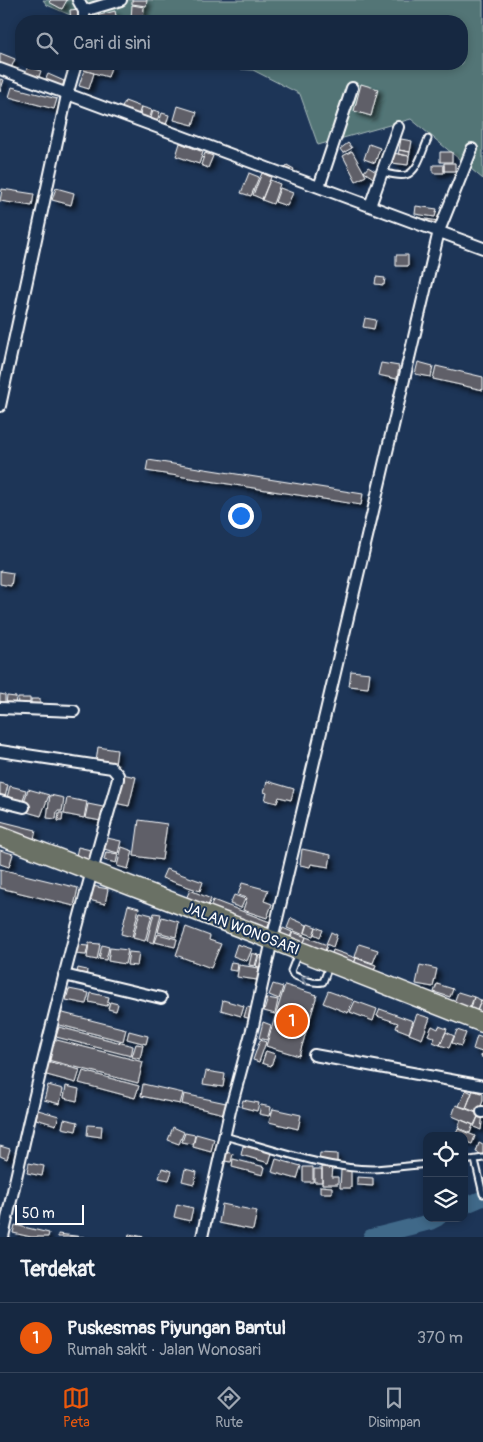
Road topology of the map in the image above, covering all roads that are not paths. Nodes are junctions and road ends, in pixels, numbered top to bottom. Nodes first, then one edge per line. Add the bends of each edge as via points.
1 (78, 0) edge
2 (121, 0) edge
3 (84, 15) edge
4 (86, 15) edge
5 (0, 69) edge
6 (74, 70) edge
7 (352, 88) dead end
8 (67, 95) junction
9 (398, 128) dead end
10 (428, 139) dead end
11 (472, 149) dead end
12 (382, 172) junction
13 (319, 187) junction
14 (370, 206) junction
15 (438, 231) junction
16 (483, 248) edge
17 (0, 406) edge
18 (0, 708) edge
19 (74, 711) dead end
20 (0, 751) edge
21 (0, 801) edge
22 (24, 807) dead end
23 (0, 836) edge
24 (92, 872) junction
25 (272, 940) junction
26 (299, 950) junction
27 (331, 963) junction
28 (64, 975) junction
29 (160, 998) dead end
30 (483, 1023) edge
31 (314, 1055) dead end
32 (483, 1086) edge
33 (224, 1136) junction
34 (483, 1158) edge
35 (474, 1160) junction
36 (468, 1161) edge
37 (423, 1164) edge
38 (483, 1194) edge
39 (3, 1237) edge
40 (202, 1237) edge

1 - 3 street
2 - 4 street
5 - 8 street
6 - 8 street
7 - 13 street
8 - 13 street
8 - 17 street
9 - 12 street
10 - 12 lane via 414,170 408,175
11 - 15 street
12 - 14 street
13 - 14 street
14 - 15 street
15 - 16 street
15 - 25 street
18 - 19 street
20 - 24 street via 112,768 116,772 118,780
21 - 22 street
23 - 24 highway, JALAN WONOSARI
24 - 25 highway, JALAN WONOSARI
24 - 28 street
25 - 26 highway, JALAN WONOSARI
25 - 33 street via 254,1026
26 - 27 highway, JALAN WONOSARI
27 -> 26 lane via 323,982 317,984 299,977 292,971
27 - 30 highway, JALAN WONOSARI
28 - 29 street
28 - 39 street
31 - 32 street
33 - 37 lane via 342,1166 372,1169
33 - 40 street
34 - 35 lane
35 - 36 lane
35 - 38 lane

